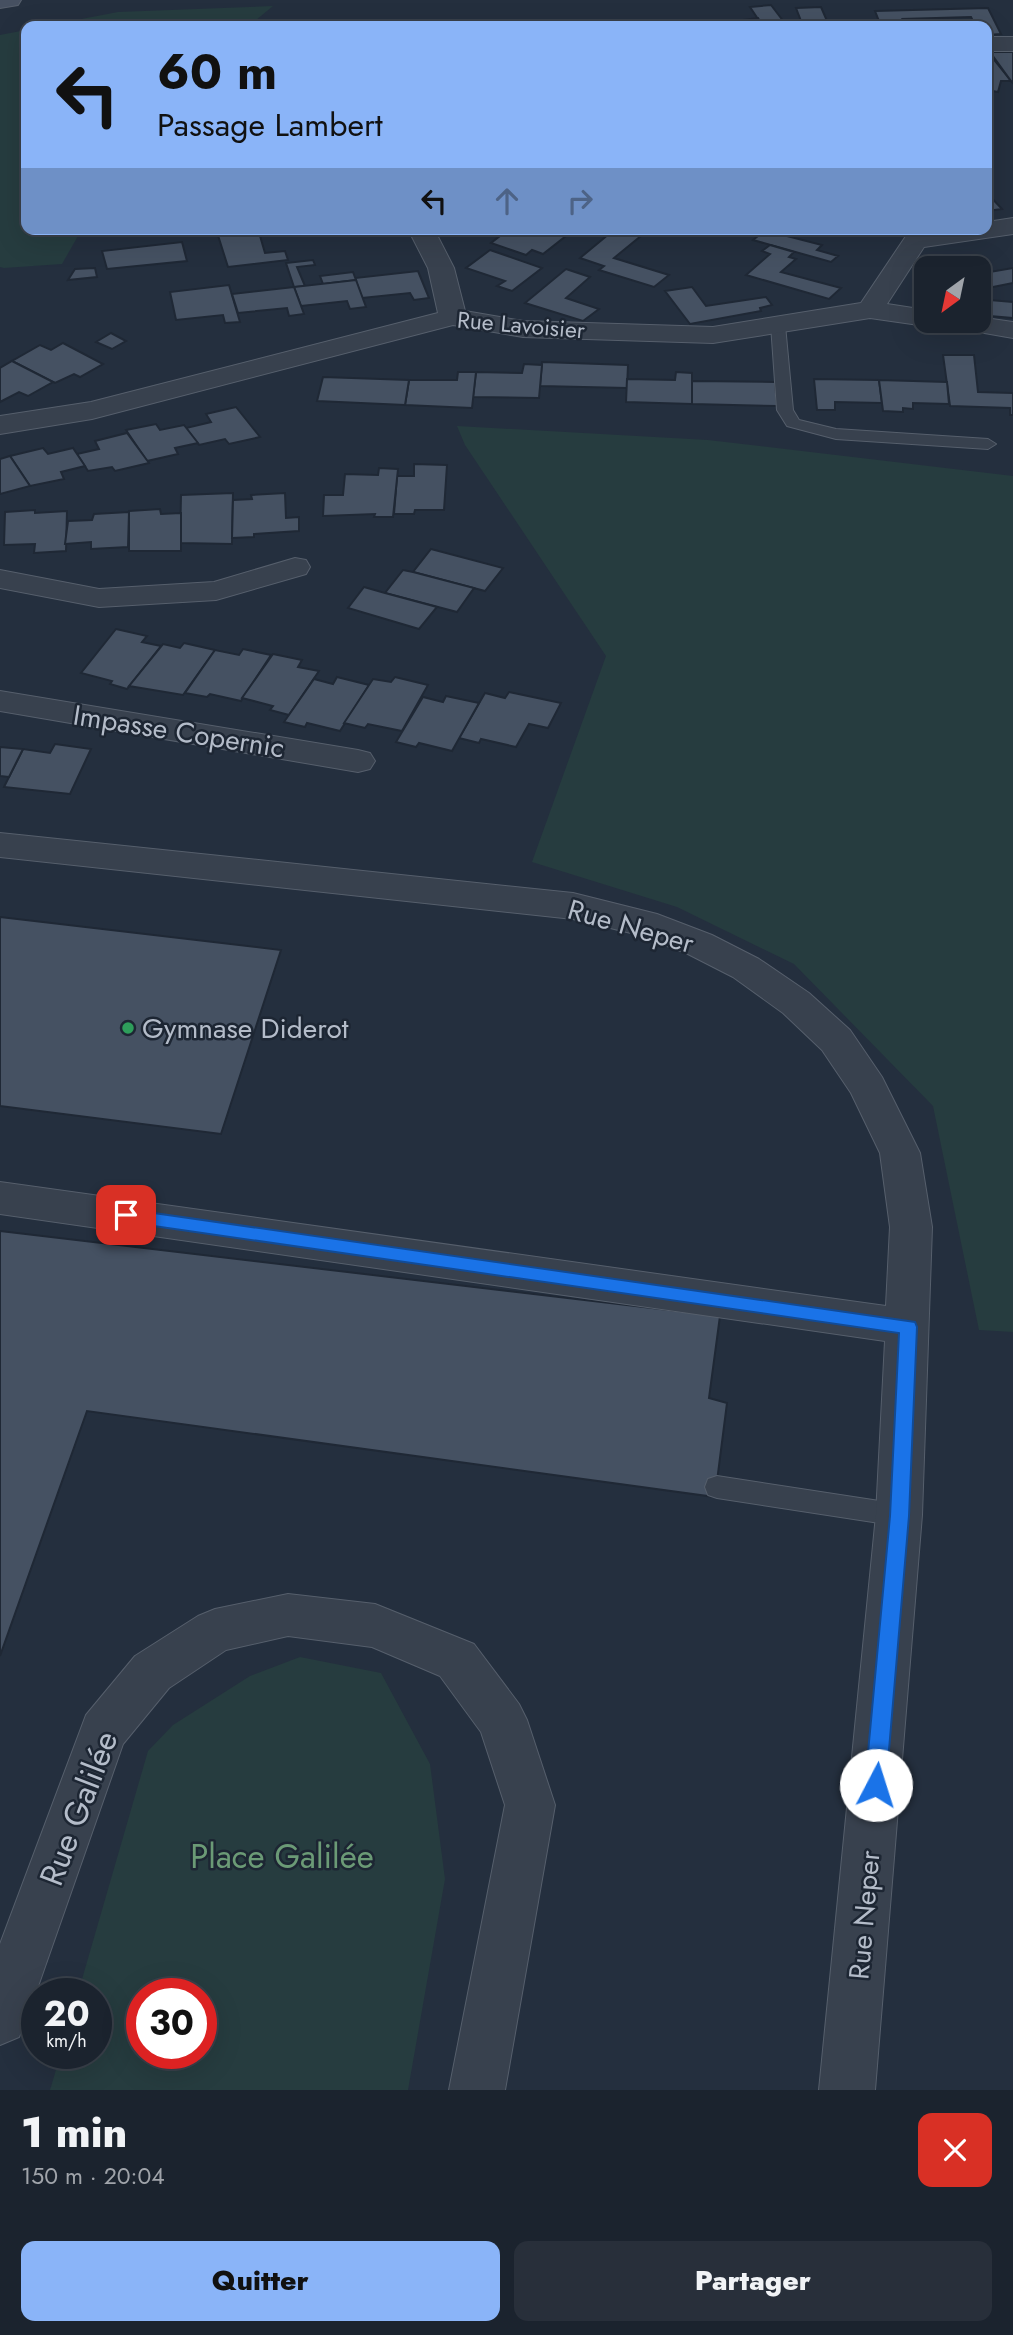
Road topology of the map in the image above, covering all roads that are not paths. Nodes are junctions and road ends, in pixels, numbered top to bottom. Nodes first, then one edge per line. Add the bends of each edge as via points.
1 (10, 0) edge
2 (0, 1) edge
3 (992, 44) edge
4 (1013, 44) edge
5 (1013, 226) edge
6 (992, 228) edge
7 (425, 235) edge
8 (910, 235) edge
9 (870, 310) junction
10 (914, 316) edge
11 (453, 317) junction
12 (778, 325) junction
13 (991, 327) edge
14 (1013, 330) edge
15 (0, 425) edge
16 (988, 444) dead end
17 (295, 567) dead end
18 (0, 579) edge
19 (0, 701) edge
20 (358, 761) dead end
21 (0, 845) edge
22 (0, 1198) edge
23 (908, 1327) junction
24 (717, 1487) dead end
25 (899, 1516) junction
26 (0, 2018) edge
27 (852, 2078) edge
28 (477, 2090) edge

1 - 2 main road
3 - 4 street
5 - 6 street
7 - 11 street via 441,268
8 - 9 street
9 - 10 street, Rue Lavoisier
9 - 12 street, Rue Lavoisier
11 - 12 street, Rue Lavoisier via 523,329 713,335
11 - 15 street, Rue Lavoisier via 92,410
12 - 16 lane via 785,410 793,423 836,434
13 - 14 street
17 - 18 street via 216,592 99,598
19 - 20 street, Impasse Copernic
21 - 23 street, Rue Neper via 573,906 644,923 746,968 796,1003 836,1040 868,1087 900,1153 911,1227
22 - 23 street
23 - 25 street, Rue Neper
24 - 25 lane
25 - 27 street, Rue Neper
26 - 28 street, Rue Galilée via 103,1731 152,1672 215,1630 288,1615 375,1626 457,1660 502,1720 530,1805

